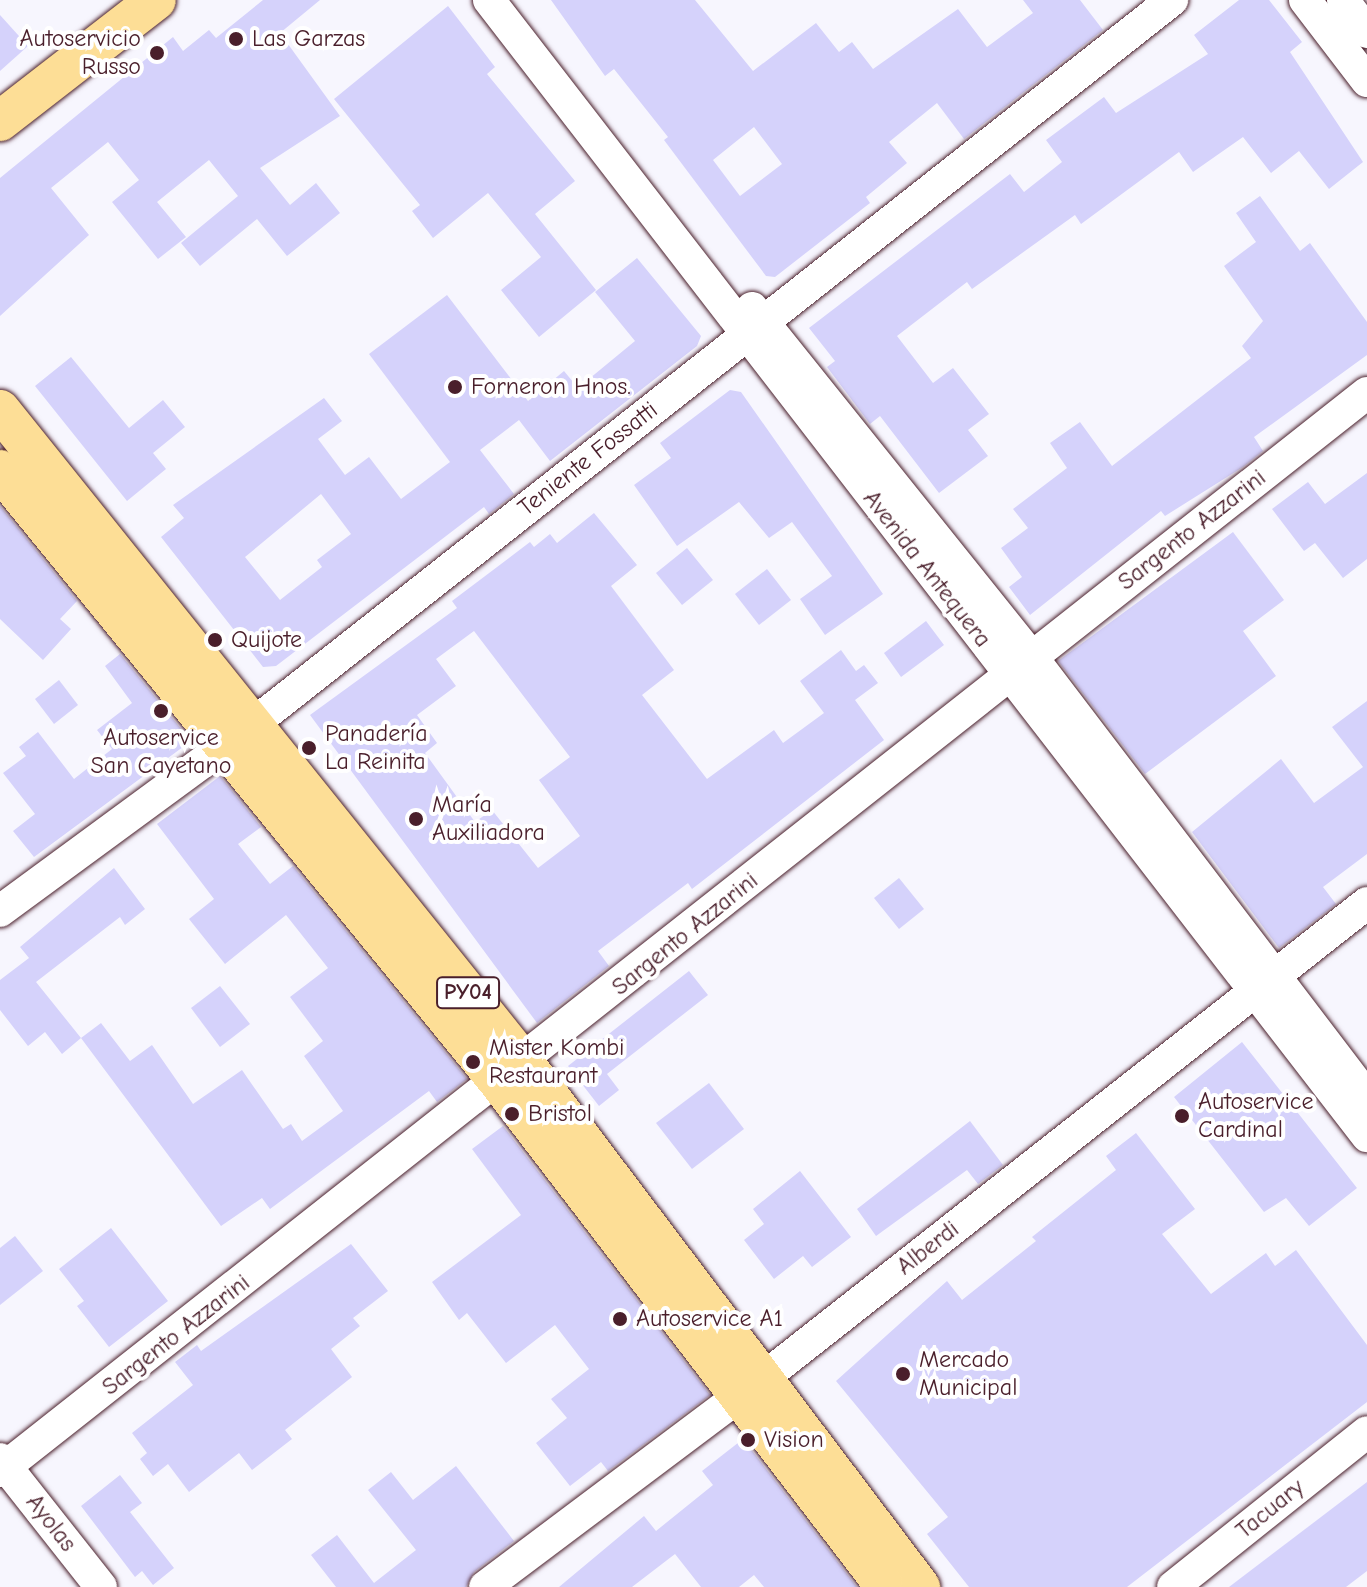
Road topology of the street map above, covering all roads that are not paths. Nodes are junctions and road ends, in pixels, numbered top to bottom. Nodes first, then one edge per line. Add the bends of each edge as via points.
1 (156, 0) edge
2 (489, 0) edge
3 (514, 0) edge
4 (1172, 0) edge
5 (1305, 0) edge
6 (1343, 0) edge
7 (1367, 32) edge
8 (1367, 81) edge
9 (0, 121) edge
10 (754, 329) junction
11 (1367, 393) edge
12 (0, 410) edge
13 (0, 470) edge
14 (1020, 664) junction
15 (238, 734) junction
16 (1367, 903) edge
17 (0, 911) edge
18 (1265, 983) junction
19 (512, 1073) junction
20 (1367, 1097) edge
21 (1367, 1136) edge
22 (750, 1387) junction
23 (1367, 1432) edge
24 (2, 1465) edge
25 (101, 1587) edge
26 (485, 1587) edge
27 (886, 1587) edge
28 (920, 1587) edge
29 (1173, 1587) edge

1 - 9 main road
2 - 10 street, Avenida Antequera
3 - 10 street, Avenida Antequera
4 - 10 street, Teniente Fossatti
5 - 8 street
6 - 7 street
10 - 14 street, Avenida Antequera
10 - 15 street, Teniente Fossatti
11 - 14 street, Sargento Azzarini
12 - 15 main road, PY04
13 - 15 main road, PY04
14 - 18 street, Avenida Antequera
14 - 19 street, Sargento Azzarini
15 - 17 street, Teniente Fossatti
15 - 19 main road, PY04
16 - 18 street, Alberdi
18 - 20 street, Avenida Antequera
18 - 21 street, Avenida Antequera
18 - 22 street, Alberdi
19 - 22 main road, PY04
19 - 24 street, Sargento Azzarini
22 - 26 street, Alberdi
22 - 27 main road, PY04
22 - 28 main road, PY04
23 - 29 street, Tacuary
24 - 25 street, Ayolas

